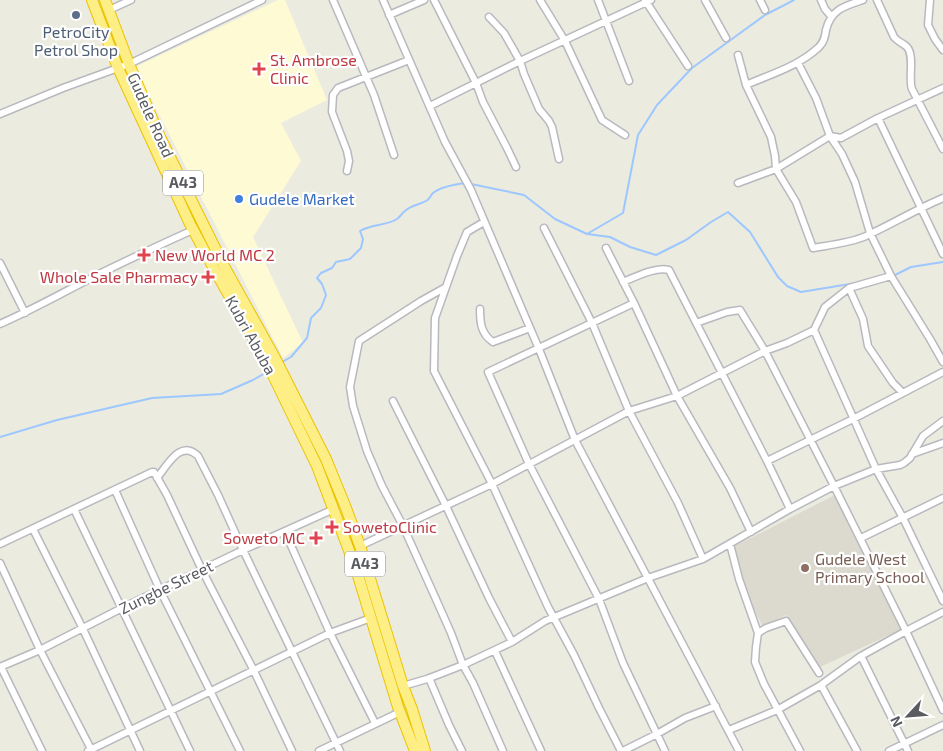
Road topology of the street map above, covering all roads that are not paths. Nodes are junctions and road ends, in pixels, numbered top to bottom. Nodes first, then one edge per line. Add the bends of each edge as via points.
1 (92, 0) edge
2 (105, 0) edge
3 (132, 0) edge
4 (262, 0) edge
5 (332, 0) edge
6 (383, 0) edge
7 (424, 0) edge
8 (434, 0) edge
9 (540, 0) edge
10 (598, 0) edge
11 (705, 0) edge
12 (760, 0) edge
13 (821, 0) edge
14 (863, 0) edge
15 (877, 0) edge
16 (930, 0) edge
17 (647, 1) edge
18 (109, 10) junction
19 (764, 10) dead end
20 (389, 15) junction
21 (831, 16) junction
22 (489, 17) dead end
23 (607, 21) junction
24 (726, 38) dead end
25 (565, 41) junction
26 (943, 50) edge
27 (738, 55) dead end
28 (409, 60) junction
29 (520, 61) junction
30 (798, 63) junction
31 (128, 64) junction
32 (688, 66) dead end
33 (118, 68) junction
34 (366, 78) junction
35 (628, 81) dead end
36 (476, 83) junction
37 (746, 85) junction
38 (943, 88) edge
39 (917, 100) junction
40 (430, 106) junction
41 (0, 114) edge
42 (878, 118) junction
43 (625, 135) dead end
44 (830, 136) junction
45 (943, 149) edge
46 (394, 155) dead end
47 (559, 159) dead end
48 (516, 167) dead end
49 (776, 169) junction
50 (347, 171) dead end
51 (738, 183) dead end
52 (943, 198) edge
53 (921, 207) junction
54 (484, 222) junction
55 (544, 228) dead end
56 (193, 230) junction
57 (870, 233) junction
58 (606, 248) dead end
59 (943, 254) edge
60 (0, 263) edge
61 (891, 276) junction
62 (623, 282) junction
63 (222, 284) joint
64 (446, 287) junction
65 (849, 288) junction
66 (634, 303) junction
67 (480, 309) dead end
68 (25, 313) junction
69 (592, 322) junction
70 (696, 323) junction
71 (0, 324) edge
72 (530, 328) junction
73 (814, 330) junction
74 (539, 348) junction
75 (765, 351) junction
76 (271, 361) junction
77 (943, 362) edge
78 (722, 372) junction
79 (943, 372) edge
80 (284, 385) junction
81 (902, 392) junction
82 (677, 396) junction
83 (392, 401) dead end
84 (629, 411) junction
85 (853, 419) junction
86 (943, 421) edge
87 (575, 440) junction
88 (810, 440) junction
89 (943, 443) edge
90 (912, 454) junction
91 (767, 461) junction
92 (529, 464) junction
93 (876, 469) junction
94 (157, 478) junction
95 (492, 484) junction
96 (834, 486) junction
97 (115, 490) junction
98 (943, 498) edge
99 (446, 506) junction
100 (74, 509) junction
101 (334, 509) junction
102 (790, 510) junction
103 (903, 518) junction
104 (402, 526) junction
105 (33, 529) junction
106 (285, 532) junction
107 (751, 532) junction
108 (861, 538) junction
109 (0, 544) edge
110 (730, 544) junction
111 (360, 546) junction
112 (243, 550) junction
113 (703, 558) junction
114 (0, 563) edge
115 (202, 570) junction
116 (648, 578) junction
117 (160, 590) junction
118 (599, 599) junction
119 (943, 600) edge
120 (122, 608) junction
121 (943, 612) edge
122 (371, 618) junction
123 (555, 618) junction
124 (83, 629) junction
125 (906, 631) junction
126 (330, 633) junction
127 (758, 633) junction
128 (512, 642) junction
129 (40, 650) junction
130 (495, 651) junction
131 (292, 652) junction
132 (861, 656) junction
133 (463, 665) junction
134 (0, 667) edge
135 (254, 671) junction
136 (819, 673) dead end
137 (429, 678) junction
138 (821, 685) junction
139 (403, 686) junction
140 (211, 691) junction
141 (716, 706) junction
142 (777, 710) junction
143 (943, 710) edge
144 (171, 711) junction
145 (400, 712) junction
146 (375, 723) junction
147 (943, 725) edge
148 (729, 730) junction
149 (130, 731) junction
150 (657, 734) junction
151 (336, 743) junction
152 (904, 744) junction
153 (42, 751) edge
154 (90, 751) edge
155 (140, 751) edge
156 (190, 751) edge
157 (240, 751) edge
158 (292, 751) edge
159 (319, 751) edge
160 (340, 751) edge
161 (415, 751) edge
162 (425, 751) edge
163 (462, 751) edge
164 (503, 751) edge
165 (541, 751) edge
166 (622, 751) edge
167 (665, 751) edge
168 (739, 751) edge
169 (800, 751) edge
170 (857, 751) edge
171 (889, 751) edge
172 (908, 751) edge

1 - 33 highway, Gudele Road / A43
2 - 18 highway, Gudele Road / A43
3 - 18 street
4 - 31 street
5 - 34 street
6 - 20 street
7 - 20 street
8 - 36 street
9 - 25 street
10 - 23 street
11 - 24 street
12 - 19 street
13 - 21 street
14 - 21 street via 842,7
15 - 39 street via 894,37 908,49 910,84
16 - 26 street via 928,25
17 - 23 street
17 - 32 street
18 - 31 highway, Gudele Road / A43
20 - 28 street
21 - 30 street via 824,42
22 - 29 street via 504,33
23 - 25 street
23 - 35 street
25 - 29 street
25 - 43 street via 602,120
27 - 37 street
28 - 34 street
28 - 40 street
29 - 36 street
29 - 47 street via 539,109 552,127
30 - 37 street
30 - 44 street
31 - 33 street
31 - 76 highway, Gudele Road / A43 via 160,137
33 - 41 street
33 - 56 highway, Gudele Road / A43
34 - 46 street
34 - 50 street via 338,88 333,95 332,112 347,151
36 - 40 street
36 - 48 street
37 - 49 street via 770,137
38 - 39 street
39 - 42 street
39 - 45 street
40 - 54 street
42 - 44 street via 841,138
42 - 53 street
44 - 49 street
44 - 57 street via 855,182
49 - 51 street
49 - 57 street via 796,202 813,248
52 - 53 street
53 - 57 street
53 - 59 street
54 - 64 street via 467,232
54 - 72 street
55 - 69 street
56 - 63 highway, Gudele Road / A43
56 - 68 street
57 - 61 street
58 - 62 street
60 - 68 street
61 - 65 street
61 - 77 street
62 - 66 street
62 - 70 street via 652,271 668,270
63 - 76 highway, Kubri Abuba / A43
64 - 95 street via 435,318 434,371
64 - 104 street via 359,341 355,355 350,387 353,406 367,451
65 - 73 street via 826,307
65 - 81 street via 863,320 868,346
66 - 69 street
66 - 82 street
67 - 72 street via 481,328 493,342
68 - 71 street
69 - 74 street
69 - 84 street
70 - 75 street via 740,310
70 - 78 street
72 - 74 street
73 - 75 street
73 - 85 street
74 - 87 street
74 - 92 street via 488,372
75 - 78 street
75 - 88 street
76 - 80 highway, Kubri Abuba / A43
78 - 82 street
78 - 91 street
79 - 81 street
80 - 101 highway, A43
80 - 111 highway, A43 via 326,459
81 - 85 street
82 - 84 street
82 - 107 street via 730,488
83 - 99 street
84 - 87 street
84 - 113 street
85 - 88 street
85 - 93 street
86 - 90 street via 923,436
87 - 92 street
87 - 116 street
88 - 91 street
88 - 96 street
89 - 90 street
90 - 93 street via 900,465
91 - 102 street
92 - 95 street
92 - 118 street
93 - 96 street
93 - 103 street
94 - 97 street via 152,472
94 - 112 street via 179,452 193,451 204,466
94 - 115 street
95 - 99 street
95 - 123 street
96 - 102 street
96 - 108 street
97 - 100 street
97 - 117 street
98 - 103 street
99 - 104 street
99 - 128 street
100 - 105 street
100 - 120 street
101 - 106 street, Zungbe Street
101 - 122 highway, A43
102 - 107 street
103 - 108 street
103 - 119 street
104 - 111 street
104 - 133 street
105 - 109 street
105 - 124 street
106 - 112 street, Zungbe Street
106 - 126 street
107 - 110 street
108 - 125 street
110 - 113 street
110 - 127 street
111 - 139 highway, A43
112 - 115 street, Zungbe Street
112 - 131 street
113 - 116 street
114 - 129 street
115 - 117 street, Zungbe Street
115 - 135 street
116 - 118 street
116 - 141 street
117 - 120 street, Zungbe Street
117 - 140 street
118 - 123 street
118 - 150 street via 623,663
120 - 124 street, Zungbe Street
120 - 144 street
121 - 125 street
122 - 126 street
122 - 145 highway, A43
123 - 128 street
123 - 166 street
124 - 129 street, Zungbe Street
124 - 149 street
125 - 132 street
125 - 143 street
126 - 131 street
126 - 146 street
127 - 136 street via 786,621
127 - 142 street via 755,662
128 - 130 street
129 - 134 street, Zungbe Street
129 - 154 street
130 - 133 street
130 - 165 street
131 - 135 street
131 - 151 street
132 - 138 street
132 - 152 street
133 - 137 street
133 - 164 street
134 - 153 street
135 - 140 street
135 - 158 street
137 - 139 street
137 - 163 street
138 - 142 street
138 - 170 street
139 - 162 highway, A43
140 - 144 street
140 - 157 street
141 - 148 street
141 - 150 street
142 - 148 street
142 - 169 street
144 - 149 street
144 - 156 street
145 - 146 street
145 - 161 highway, A43
146 - 151 street
147 - 152 street
148 - 168 street
149 - 154 street
149 - 155 street
150 - 166 street
150 - 167 street
151 - 159 street
151 - 160 street
152 - 171 street
152 - 172 street

